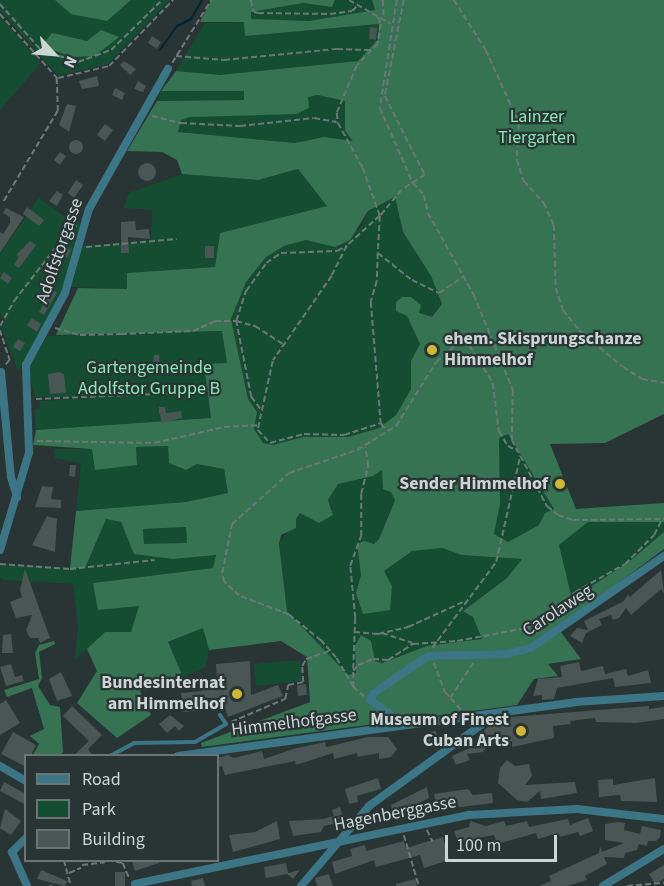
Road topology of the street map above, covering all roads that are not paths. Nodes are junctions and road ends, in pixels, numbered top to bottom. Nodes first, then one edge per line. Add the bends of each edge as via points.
1 (168, 69) road end
2 (1, 372) edge
3 (17, 499) junction
4 (0, 550) edge
5 (664, 556) edge
6 (664, 696) edge
7 (497, 713) junction
8 (220, 715) dead end
9 (404, 724) junction
10 (114, 754) edge
11 (192, 754) edge
12 (0, 766) edge
13 (24, 780) edge
14 (664, 819) edge
15 (24, 840) edge
16 (338, 841) junction
17 (664, 849) edge
18 (133, 885) edge
19 (27, 886) edge
20 (301, 886) edge
21 (603, 886) edge

1 - 3 street, Adolfstorgasse via 98,190 65,293 24,370 30,440
2 - 3 street via 11,477
3 - 4 street, Adolfstorgasse
5 - 9 street, Carolaweg via 547,640 518,653 429,657 374,693 370,700
6 - 7 street, Himmelhofgasse via 575,702
7 - 9 street, Himmelhofgasse
7 - 16 street via 369,806
8 - 10 lane via 226,724 200,740 134,743
9 - 11 street, Himmelhofgasse
12 - 13 street
14 - 16 street, Hagenberggasse via 577,808 470,815
15 - 19 street via 12,852
16 - 18 street, Hagenberggasse
16 - 20 street
17 - 21 street

